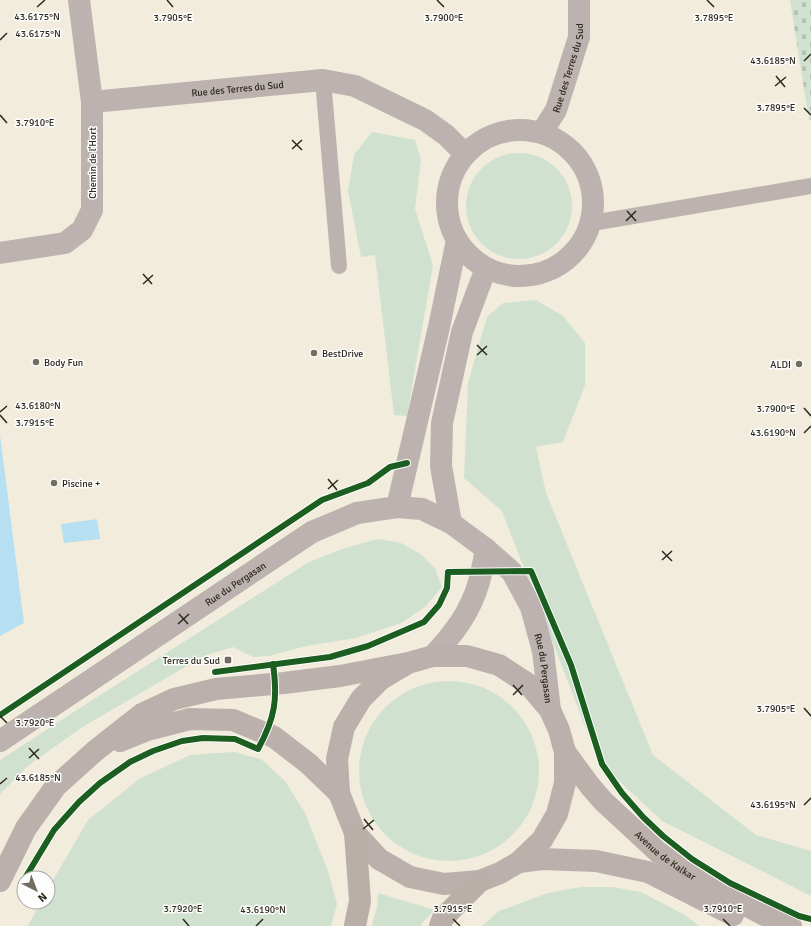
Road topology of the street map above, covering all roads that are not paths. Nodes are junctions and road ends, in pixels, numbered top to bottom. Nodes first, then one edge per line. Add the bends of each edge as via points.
1 (79, 0) edge
2 (579, 0) edge
3 (323, 80) junction
4 (92, 102) junction
5 (542, 132) junction
6 (465, 154) junction
7 (811, 186) edge
8 (592, 223) junction
9 (457, 240) junction
10 (0, 253) edge
11 (339, 266) dead end
12 (486, 268) junction
13 (397, 507) junction
14 (451, 523) junction
15 (486, 549) junction
16 (433, 656) junction
17 (408, 663) junction
18 (550, 710) junction
19 (0, 741) edge
20 (95, 751) junction
21 (565, 752) junction
22 (339, 793) junction
23 (355, 833) junction
24 (519, 862) junction
25 (0, 881) edge
26 (480, 881) junction
27 (355, 926) edge
28 (440, 926) edge
29 (754, 926) edge
30 (791, 926) edge

1 - 4 street
2 - 5 street, Rue des Terres du Sud via 579,37 556,110
3 - 4 street, Rue des Terres du Sud
3 - 6 street, Rue des Terres du Sud via 355,86 425,120 446,135
3 - 11 lane
4 - 10 street, Chemin de l'Hort via 92,210 82,230 64,243
5 - 6 street via 521,129 500,132 481,140
5 - 8 street via 567,146 586,167 594,194
6 - 9 street via 453,172 448,193 448,214
7 - 8 lane
8 - 12 street via 578,248 557,268 533,276 508,276
9 - 12 street via 466,253
9 - 13 street
12 - 14 street via 462,332 442,423 441,466
13 - 14 street, Rue du Pergasan via 422,509
13 - 19 street, Rue du Pergasan via 357,513 312,532
14 - 15 street, Rue du Pergasan
15 - 16 street via 479,582 468,610 454,633
15 - 18 street, Rue du Pergasan via 512,572 531,607 543,651
16 - 17 street
16 - 18 street via 467,656 499,665 528,684
17 - 20 street via 340,676 216,689 174,699 142,714
17 - 22 street via 381,679 361,699 344,727 337,759
18 - 21 street
20 - 22 street via 147,730 190,719 233,720 274,737 309,764
20 - 25 street via 56,786 26,828
21 - 24 street via 565,783 558,814 542,840
21 - 30 street, Avenue de Kalkar via 603,801 658,852 722,893 780,923
22 - 23 street
23 - 26 street via 379,859 410,877 444,884
23 - 27 highway via 360,901
24 - 26 street
24 - 29 street, Avenue de Kalkar via 542,859 596,861 648,872
26 - 28 highway via 443,918

